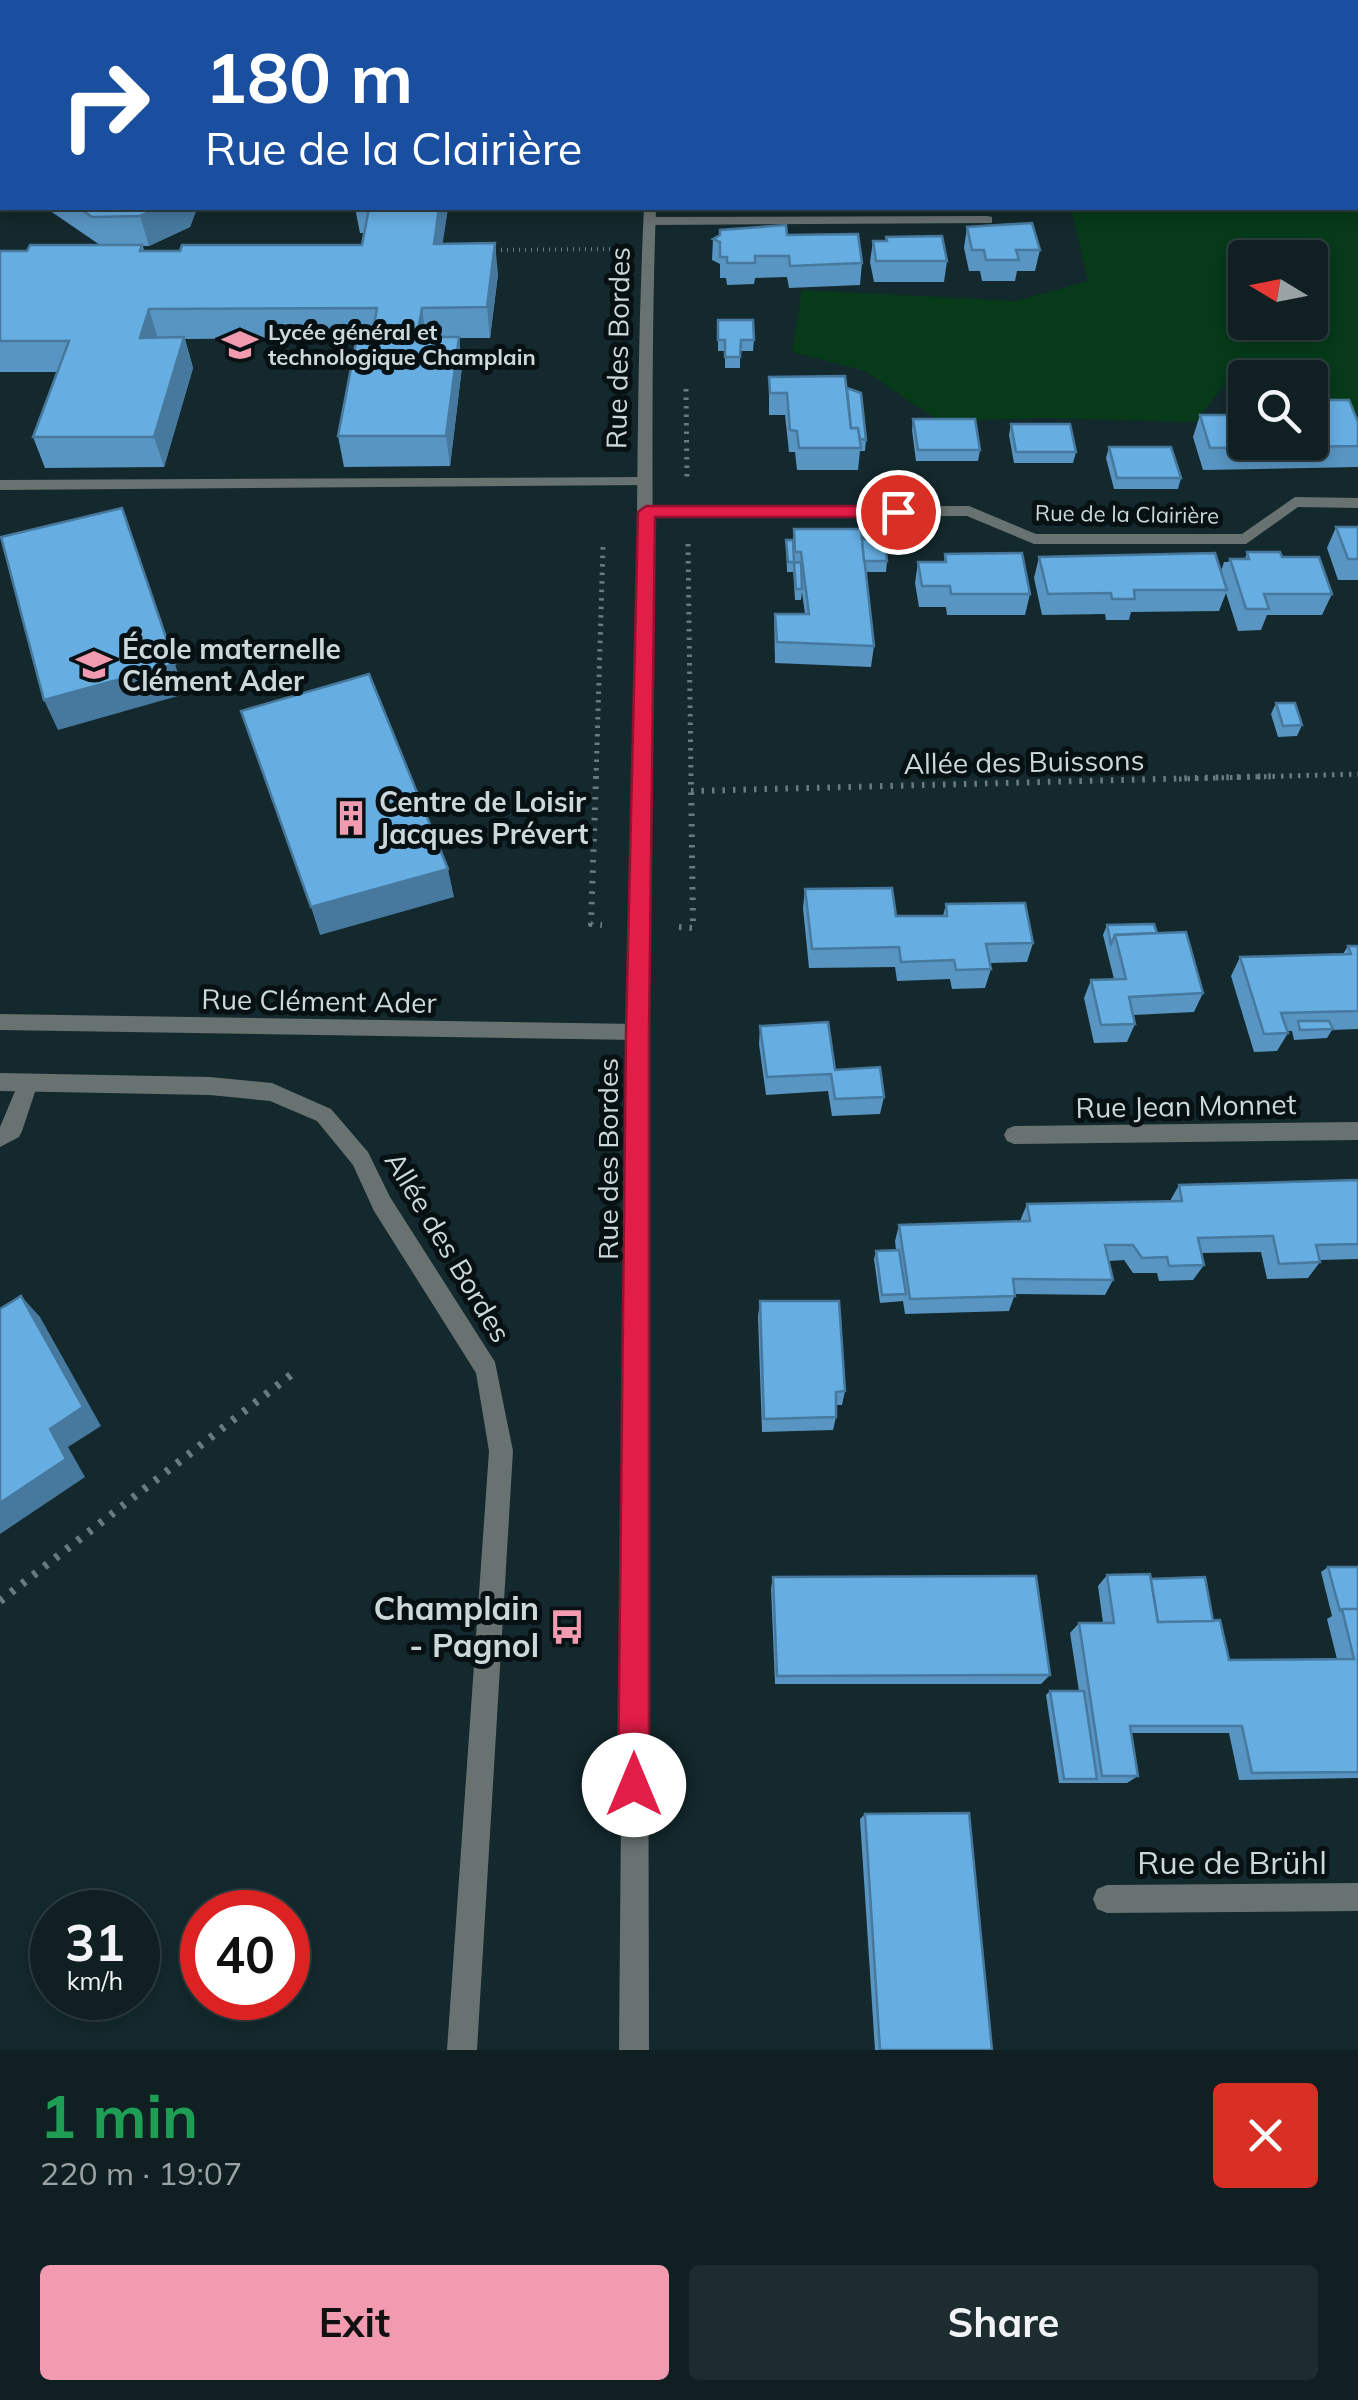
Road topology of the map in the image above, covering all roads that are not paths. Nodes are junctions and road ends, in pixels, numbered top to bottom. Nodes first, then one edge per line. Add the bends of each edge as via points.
1 (651, 214) edge
2 (988, 220) dead end
3 (646, 482) junction
4 (0, 485) edge
5 (1358, 503) edge
6 (646, 512) junction
7 (0, 1022) edge
8 (638, 1032) junction
9 (0, 1082) edge
10 (28, 1083) junction
11 (1358, 1131) edge
12 (1014, 1135) dead end
13 (0, 1138) edge
14 (1358, 1897) edge
15 (1107, 1899) dead end
16 (462, 2050) edge
17 (634, 2050) edge

1 - 2 street
1 - 3 street, Rue des Bordes
3 - 4 street
3 - 6 street, Rue des Bordes
5 - 6 street, Rue de la Clairière via 1295,502 1246,539 1034,538 968,512
6 - 8 street, Rue des Bordes
7 - 8 street, Rue Clément Ader
8 - 17 street, Rue des Bordes
9 - 10 street, Allée des Bordes
10 - 13 street via 12,1131
10 - 16 street, Allée des Bordes via 257,1090 324,1115 360,1160 487,1370 501,1452
11 - 12 street, Rue Jean Monnet
14 - 15 street, Rue de Brühl

